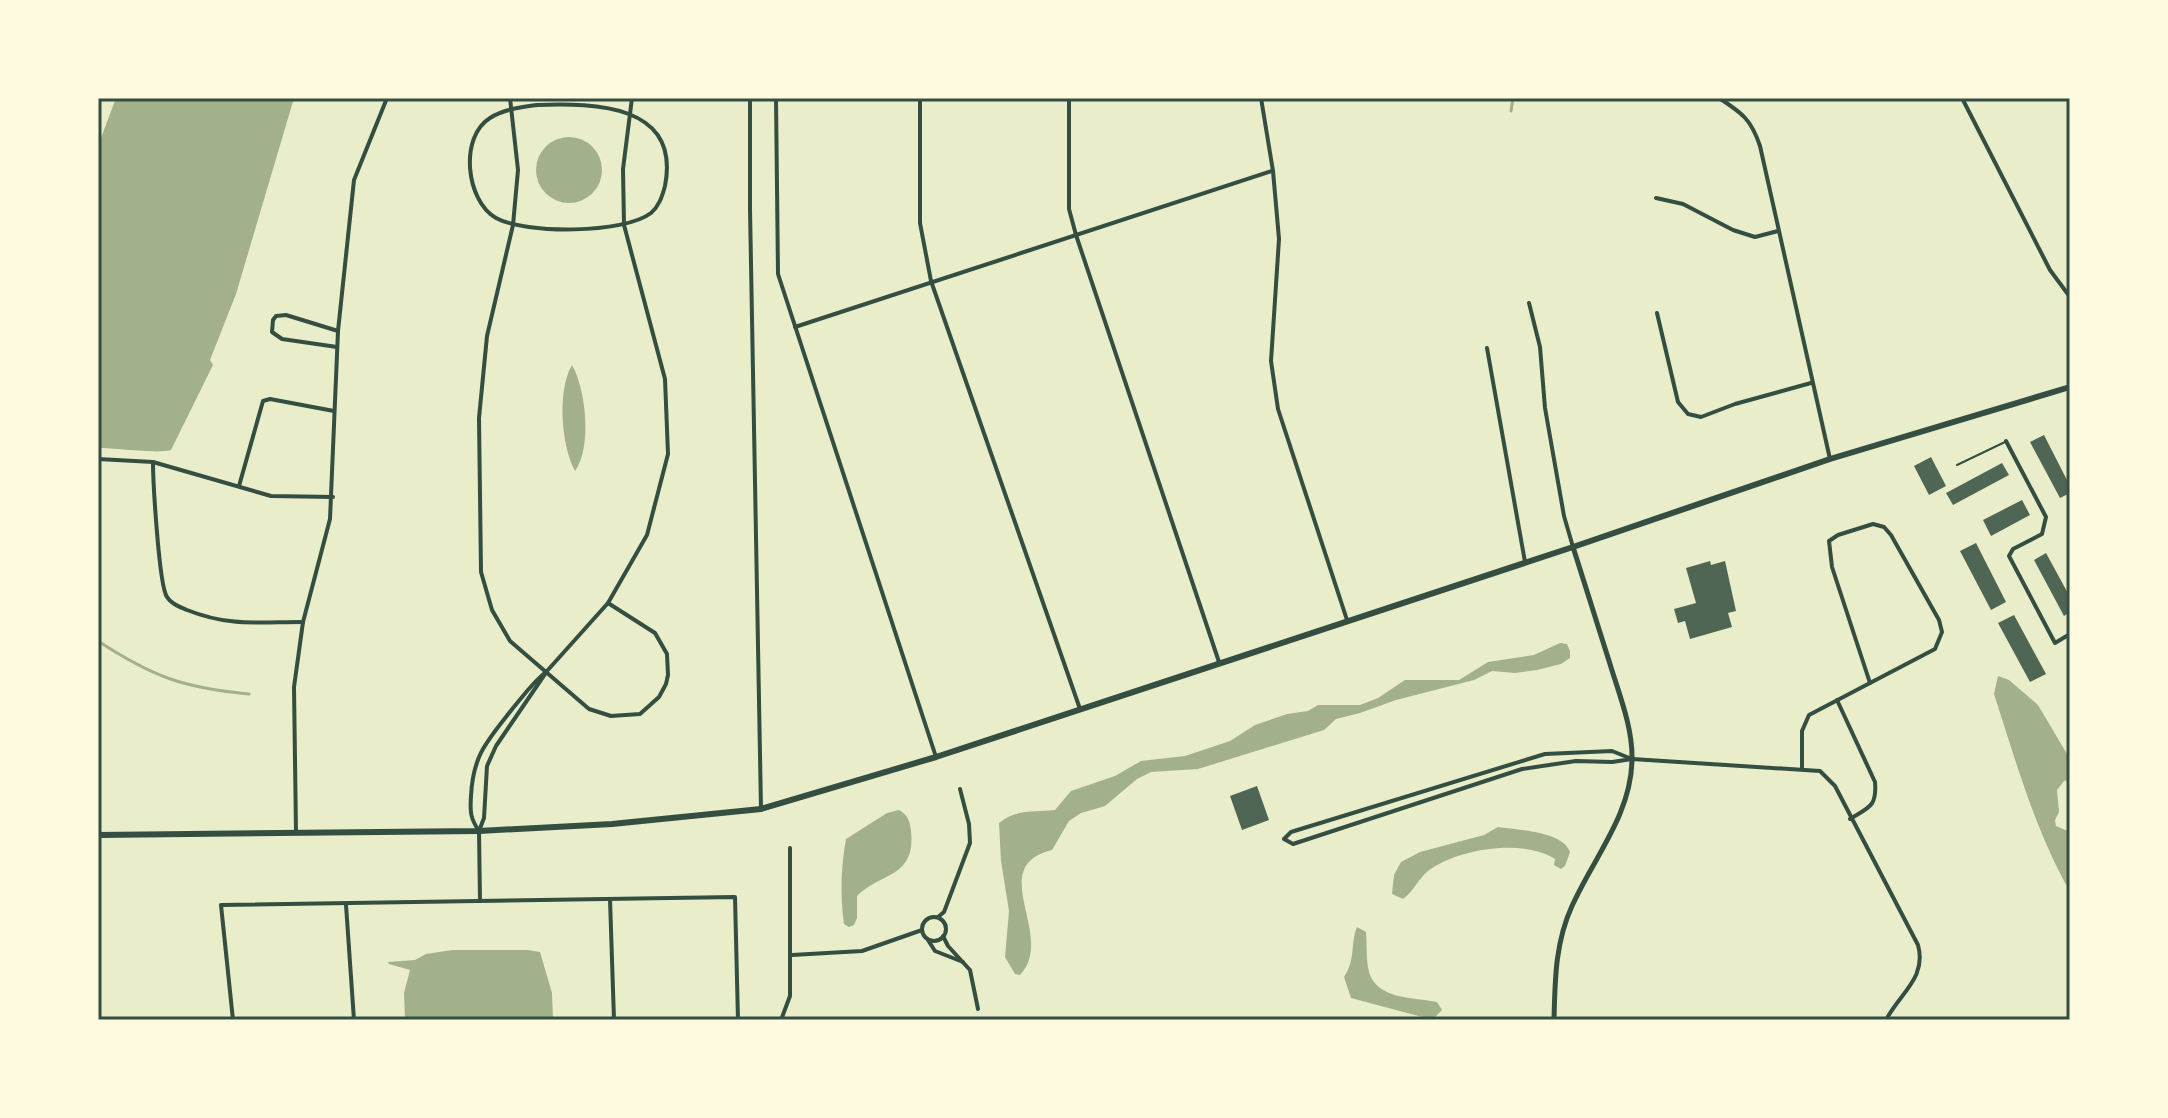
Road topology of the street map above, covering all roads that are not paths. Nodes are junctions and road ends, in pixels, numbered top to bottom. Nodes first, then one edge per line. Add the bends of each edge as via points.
1 (387, 98) edge
2 (510, 98) edge
3 (632, 98) edge
4 (750, 98) edge
5 (776, 98) edge
6 (920, 98) edge
7 (1069, 98) edge
8 (1261, 98) edge
9 (1719, 98) edge
10 (1962, 98) edge
11 (513, 109) junction
12 (628, 114) junction
13 (1273, 171) junction
14 (1656, 198) dead end
15 (513, 225) junction
16 (624, 225) junction
17 (1778, 231) junction
18 (1076, 235) junction
19 (931, 281) junction
20 (2070, 297) edge
21 (1529, 303) dead end
22 (1657, 313) dead end
23 (795, 327) junction
24 (338, 331) junction
25 (337, 347) junction
26 (1487, 348) dead end
27 (1811, 383) junction
28 (2070, 387) edge
29 (334, 411) junction
30 (2006, 441) joint
31 (98, 459) edge
32 (1830, 459) junction
33 (153, 462) junction
34 (1957, 465) dead end
35 (238, 487) junction
36 (333, 497) junction
37 (1573, 547) junction
38 (1525, 562) junction
39 (608, 603) junction
40 (1347, 620) junction
41 (303, 622) junction
42 (2070, 634) edge
43 (1219, 662) junction
44 (547, 671) junction
45 (1870, 683) junction
46 (1837, 700) junction
47 (1080, 709) junction
48 (936, 757) junction
49 (1632, 759) junction
50 (1802, 768) junction
51 (960, 789) dead end
52 (761, 809) junction
53 (1850, 819) junction
54 (479, 831) junction
55 (296, 834) junction
56 (98, 835) edge
57 (790, 848) dead end
58 (610, 899) junction
59 (480, 901) junction
60 (346, 905) junction
61 (938, 917) junction
62 (922, 930) junction
63 (943, 936) junction
64 (926, 938) junction
65 (792, 955) junction
66 (965, 963) junction
67 (978, 1009) dead end
68 (233, 1020) edge
69 (354, 1020) edge
70 (614, 1020) edge
71 (738, 1020) edge
72 (781, 1020) edge
73 (1554, 1020) edge
74 (1886, 1020) edge

1 - 24 street via 354,180
2 - 11 street
3 - 12 street
4 - 52 street
5 - 23 street via 778,274
6 - 19 street via 920,223
7 - 18 street via 1069,209
8 - 13 street
9 - 17 street via 1754,126
10 - 20 street via 2050,270
11 - 12 street via 597,105
11 - 15 street via 518,170
11 - 15 street via 490,118 477,131 471,186 479,203
12 - 16 street
12 - 16 street via 651,126 665,145 667,176 662,199 650,213
13 - 18 street
13 - 40 street via 1279,239 1271,361 1278,409
14 - 17 street via 1683,204 1755,237
15 - 16 street via 575,230
15 - 44 street via 487,336 479,418 481,572 492,610 510,641
16 - 39 street via 665,379 668,454 647,535
17 - 27 street
18 - 19 street
18 - 43 street
19 - 23 street
19 - 47 street
21 - 37 street
22 - 27 street via 1678,402 1688,414 1701,417
23 - 48 street
24 - 25 street
24 - 25 street via 286,315 276,316 272,325 272,332 282,339
25 - 29 street
26 - 38 street
27 - 32 street
28 - 32 main road
29 - 35 street via 263,401
29 - 36 street
30 - 34 lane
30 - 42 street via 2046,517 2042,534 2009,556 2055,643
31 - 33 street
32 - 37 main road
33 - 35 street
33 - 41 street via 168,599 226,622
35 - 36 street via 271,496
36 - 41 street
37 - 38 main road
37 - 49 street via 1624,709
38 - 40 main road
39 - 44 street
39 - 44 street via 644,624 667,654 668,675 654,703 640,714 600,714
40 - 43 main road
41 - 55 street via 294,687
43 - 47 main road
44 - 54 street via 487,766
44 - 54 street via 491,736 473,767 469,818
45 - 45 street via 1935,649 1942,632 1891,535 1873,524 1829,541 1832,567
45 - 46 street
46 - 50 street via 1804,722
46 - 53 street via 1875,782 1873,805
47 - 48 main road
48 - 52 main road
49 - 49 street via 1612,751 1545,754 1291,832 1284,839 1293,844 1522,769
49 - 50 street
49 - 73 street via 1613,832 1564,928 1556,956
50 - 53 street via 1820,771 1835,786
51 - 61 street via 970,843
52 - 54 main road
53 - 74 street via 1922,959
54 - 55 main road
54 - 59 street
55 - 56 main road
57 - 65 street
58 - 59 street
58 - 70 street
58 - 71 street via 735,897
59 - 60 street
60 - 68 street via 221,905
60 - 69 street
61 - 62 street via 928,918
61 - 63 street via 945,923
62 - 64 street
62 - 65 street via 862,951
63 - 64 street via 935,941
63 - 66 street
64 - 66 street via 935,951
65 - 72 street via 790,996
66 - 67 street

